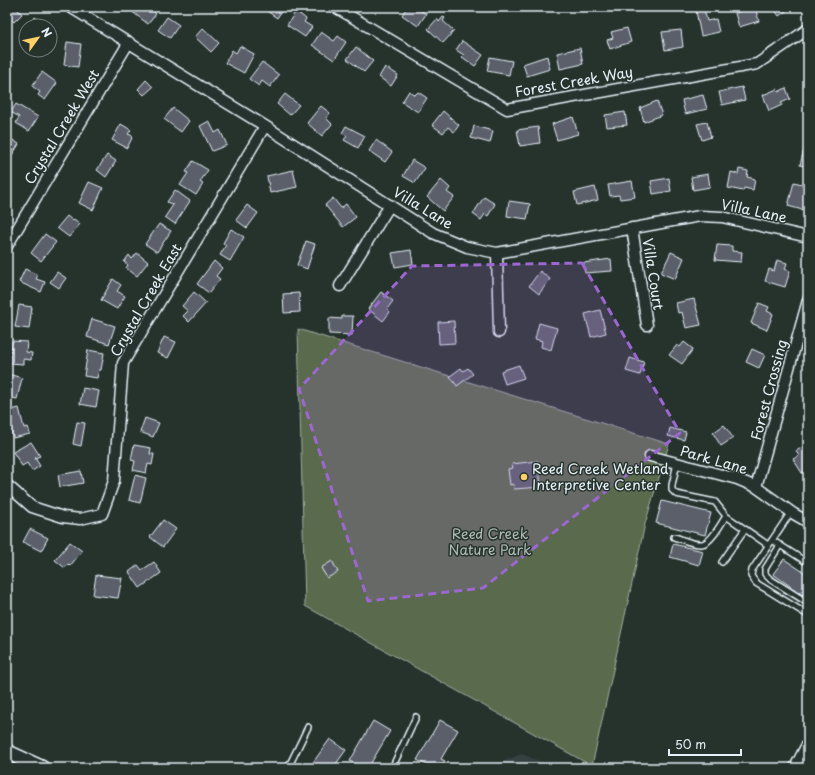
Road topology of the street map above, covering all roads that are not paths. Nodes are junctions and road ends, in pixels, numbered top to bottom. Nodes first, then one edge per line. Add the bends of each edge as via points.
1 (70, 7) edge
2 (335, 7) edge
3 (808, 29) edge
4 (128, 42) junction
5 (265, 126) junction
6 (390, 205) junction
7 (632, 228) junction
8 (808, 237) edge
9 (7, 246) edge
10 (497, 253) junction
11 (340, 286) dead end
12 (808, 300) edge
13 (647, 325) dead end
14 (499, 332) dead end
15 (650, 456) dead end
16 (677, 463) junction
17 (7, 485) edge
18 (756, 488) junction
19 (791, 512) junction
20 (726, 516) junction
21 (808, 522) edge
22 (745, 529) junction
23 (674, 537) dead end
24 (770, 542) junction
25 (780, 545) junction
26 (722, 562) dead end
27 (808, 563) edge
28 (808, 604) edge
29 (808, 615) edge
30 (416, 717) dead end
31 (308, 727) dead end
32 (808, 747) edge
33 (7, 752) edge
34 (42, 768) edge
35 (288, 768) edge
36 (392, 768) edge
37 (797, 768) edge

1 - 4 street, Villa Lane
2 - 3 street, Forest Creek Way via 507,108 757,64
4 - 5 street, Villa Lane
4 - 9 street, Crystal Creek West
5 - 6 street, Villa Lane
5 - 17 street, Crystal Creek East via 123,363 114,481 102,514 80,519 63,517 32,507
6 - 10 street, Villa Lane via 433,233 467,247
6 - 11 street
7 - 8 street, Villa Lane via 700,216 722,217
7 - 10 street, Villa Lane
7 - 13 street, Villa Court
10 - 14 street
12 - 18 street, Forest Crossing
15 - 16 street, Park Lane
16 - 18 street, Park Lane via 737,479
16 - 20 lane via 672,490 676,494 715,502
18 - 19 street, Park Lane
19 - 21 street, Park Lane
19 - 24 lane
20 - 22 lane
20 - 23 lane via 709,541 704,544
22 - 24 lane
22 - 26 lane
24 - 25 lane
24 - 29 lane via 752,570 751,576 756,583
25 - 27 lane
25 - 28 lane via 765,569 766,574
30 - 36 lane
31 - 35 lane
32 - 37 street
33 - 34 street

